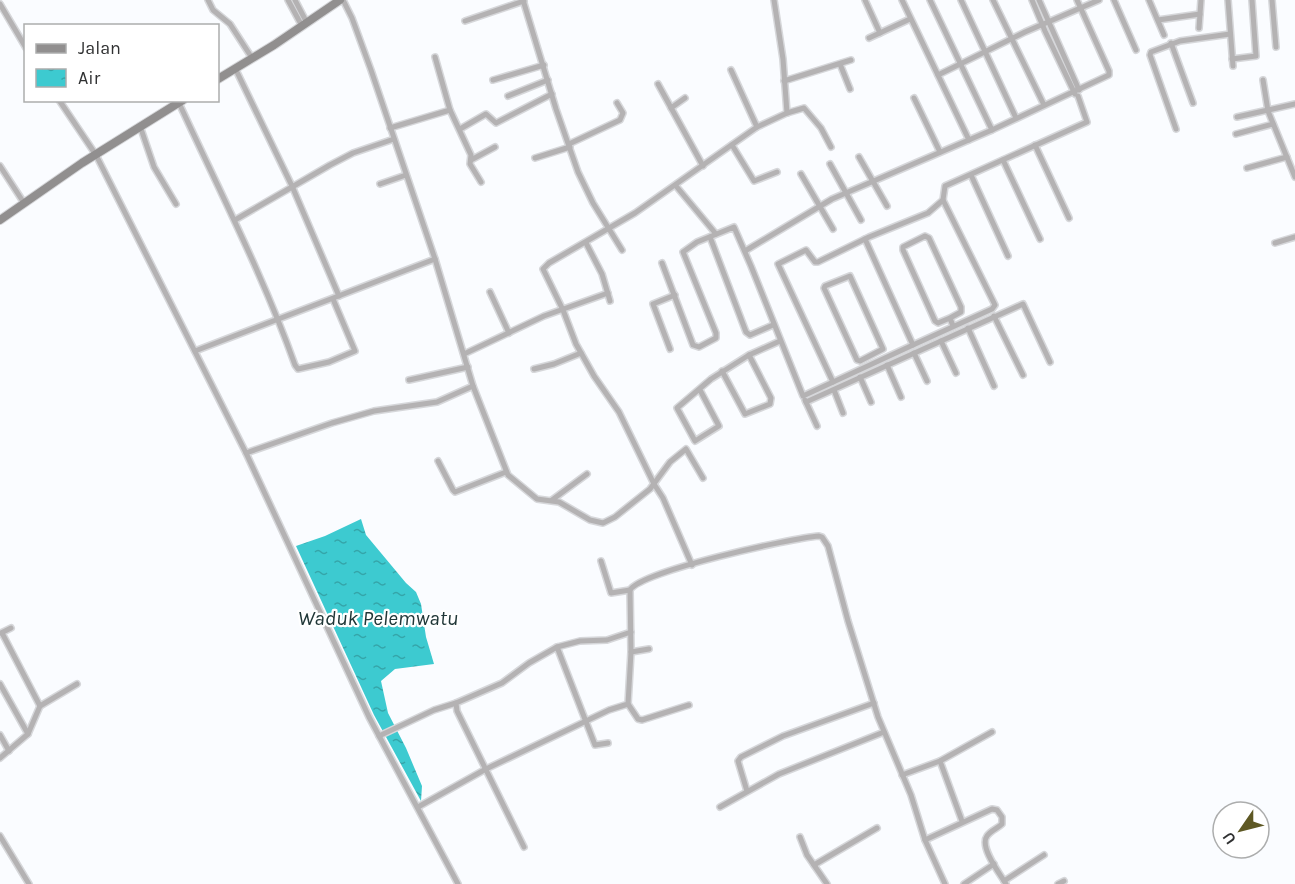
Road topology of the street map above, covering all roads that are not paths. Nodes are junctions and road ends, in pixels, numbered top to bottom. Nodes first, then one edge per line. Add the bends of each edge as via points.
1 (208, 0) edge
2 (288, 0) edge
3 (295, 0) edge
4 (342, 0) edge
5 (774, 0) edge
6 (865, 0) edge
7 (902, 0) edge
8 (930, 0) edge
9 (961, 0) edge
10 (993, 0) edge
11 (1032, 0) edge
12 (1039, 0) edge
13 (1077, 0) edge
14 (1099, 0) edge
15 (1114, 0) edge
16 (1149, 0) edge
17 (1201, 0) edge
18 (1228, 0) edge
19 (1252, 0) edge
20 (1272, 0) edge
21 (524, 1) edge
22 (0, 4) edge
23 (1081, 8) junction
24 (1200, 14) junction
25 (910, 19) junction
26 (1158, 20) junction
27 (465, 21) dead end
28 (1045, 23) junction
29 (305, 24) junction
30 (1199, 28) dead end
31 (880, 33) junction
32 (1230, 34) junction
33 (1164, 35) dead end
34 (869, 38) dead end
35 (1012, 39) junction
36 (1171, 44) junction
37 (24, 45) edge
38 (1276, 47) dead end
39 (1136, 50) dead end
40 (986, 51) junction
41 (435, 57) dead end
42 (252, 58) junction
43 (1232, 59) junction
44 (851, 60) dead end
45 (960, 63) junction
46 (840, 64) junction
47 (544, 65) junction
48 (1233, 66) dead end
49 (235, 68) junction
50 (731, 70) dead end
51 (938, 75) junction
52 (219, 78) edge
53 (493, 80) dead end
54 (548, 80) junction
55 (1263, 80) dead end
56 (784, 81) junction
57 (658, 84) dead end
58 (850, 89) dead end
59 (552, 94) junction
60 (1078, 95) junction
61 (508, 96) dead end
62 (685, 98) dead end
63 (914, 98) dead end
64 (60, 102) edge
65 (181, 102) edge
66 (617, 103) dead end
67 (1193, 104) dead end
68 (1295, 104) edge
69 (1044, 105) junction
70 (671, 108) junction
71 (450, 110) junction
72 (1268, 111) junction
73 (787, 113) junction
74 (1237, 117) dead end
75 (1016, 118) junction
76 (1274, 124) junction
77 (140, 126) junction
78 (758, 127) junction
79 (390, 128) junction
80 (460, 129) junction
81 (1176, 129) dead end
82 (992, 130) junction
83 (1236, 134) dead end
84 (394, 139) junction
85 (969, 140) junction
86 (569, 145) junction
87 (732, 145) junction
88 (1035, 145) junction
89 (495, 147) dead end
90 (831, 147) dead end
91 (940, 152) junction
92 (96, 155) junction
93 (859, 157) dead end
94 (1287, 157) junction
95 (534, 158) dead end
96 (471, 160) junction
97 (1003, 160) junction
98 (830, 164) dead end
99 (0, 166) edge
100 (704, 166) junction
101 (1247, 168) dead end
102 (777, 172) dead end
103 (801, 174) dead end
104 (971, 175) junction
105 (406, 176) junction
106 (1295, 177) edge
107 (872, 181) junction
108 (481, 182) dead end
109 (380, 184) dead end
110 (292, 186) junction
111 (676, 186) junction
112 (847, 193) junction
113 (943, 200) junction
114 (24, 203) junction
115 (176, 204) dead end
116 (820, 206) junction
117 (887, 206) dead end
118 (0, 219) edge
119 (1069, 219) dead end
120 (236, 220) junction
121 (861, 220) dead end
122 (609, 229) junction
123 (833, 230) dead end
124 (713, 236) junction
125 (1295, 237) edge
126 (865, 239) junction
127 (1040, 239) dead end
128 (585, 243) junction
129 (1275, 243) dead end
130 (621, 250) dead end
131 (745, 251) junction
132 (1008, 256) dead end
133 (435, 259) junction
134 (662, 263) dead end
135 (490, 292) dead end
136 (608, 293) junction
137 (675, 295) junction
138 (336, 298) junction
139 (610, 301) dead end
140 (563, 310) junction
141 (994, 316) junction
142 (278, 318) junction
143 (950, 318) junction
144 (774, 326) junction
145 (953, 326) junction
146 (968, 328) junction
147 (509, 333) junction
148 (779, 339) junction
149 (941, 341) junction
150 (913, 345) junction
151 (669, 349) dead end
152 (195, 351) junction
153 (581, 353) junction
154 (914, 353) junction
155 (465, 354) junction
156 (749, 355) junction
157 (870, 355) junction
158 (1050, 362) dead end
159 (874, 363) junction
160 (887, 365) junction
161 (468, 367) junction
162 (534, 369) dead end
163 (722, 370) junction
164 (956, 373) dead end
165 (1023, 375) dead end
166 (860, 377) junction
167 (409, 380) dead end
168 (927, 381) dead end
169 (833, 382) junction
170 (473, 386) junction
171 (994, 386) dead end
172 (700, 390) junction
173 (834, 390) junction
174 (901, 397) dead end
175 (805, 399) junction
176 (871, 402) dead end
177 (843, 413) dead end
178 (817, 426) dead end
179 (246, 453) junction
180 (438, 461) dead end
181 (506, 472) junction
182 (586, 474) dead end
183 (703, 478) dead end
184 (654, 484) junction
185 (552, 500) junction
186 (601, 561) dead end
187 (692, 565) junction
188 (630, 590) junction
189 (11, 628) dead end
190 (631, 632) junction
191 (2, 637) edge
192 (557, 647) junction
193 (649, 649) dead end
194 (631, 652) junction
195 (0, 684) edge
196 (77, 684) dead end
197 (456, 703) junction
198 (874, 703) junction
199 (628, 704) junction
200 (689, 705) dead end
201 (40, 706) junction
202 (585, 721) junction
203 (884, 732) junction
204 (993, 732) dead end
205 (28, 734) junction
206 (0, 735) edge
207 (380, 736) junction
208 (608, 743) dead end
209 (9, 751) junction
210 (0, 758) edge
211 (940, 760) junction
212 (486, 769) junction
213 (902, 775) junction
214 (747, 791) junction
215 (418, 807) junction
216 (720, 807) dead end
217 (962, 821) junction
218 (877, 828) dead end
219 (0, 836) edge
220 (800, 837) dead end
221 (925, 840) junction
222 (524, 847) dead end
223 (1044, 855) dead end
224 (993, 864) junction
225 (814, 865) junction
226 (1005, 883) edge
227 (29, 884) edge
228 (458, 884) edge
229 (827, 884) edge
230 (945, 884) edge
231 (964, 884) edge

1 - 42 street via 213,10 230,24
2 - 29 street
3 - 29 street
4 - 29 main road
4 - 79 street via 372,70
5 - 56 street
6 - 31 street
7 - 25 street
8 - 45 street
9 - 40 street
10 - 35 street
11 - 28 street
12 - 28 street
13 - 23 street
14 - 23 street
15 - 39 street
16 - 26 street
17 - 24 street
18 - 32 street
19 - 43 street via 1255,57
20 - 38 street
21 - 27 street
21 - 47 street
22 - 37 street
23 - 28 street
23 - 60 street via 1110,73
24 - 26 street
24 - 30 street
25 - 31 street
25 - 51 street
26 - 33 street
28 - 35 street
28 - 60 street
29 - 42 main road
31 - 34 street
32 - 36 street
32 - 43 street
35 - 40 street
35 - 69 street
36 - 67 street
36 - 81 street via 1150,55
40 - 45 street
40 - 75 street
41 - 71 street
42 - 49 main road
43 - 48 street
44 - 46 street
45 - 51 street
45 - 82 street
46 - 56 street
46 - 58 street
47 - 53 street
47 - 54 street
49 - 52 main road
49 - 110 street
50 - 78 street
51 - 85 street
54 - 59 street
54 - 61 street
55 - 72 street
56 - 73 street
57 - 70 street
59 - 80 street via 496,123 486,114
59 - 86 street
60 - 69 street
60 - 88 street via 1087,122
62 - 70 street
63 - 91 street
64 - 92 street
65 - 77 main road
65 - 120 street
66 - 86 street via 623,113 620,120
68 - 72 street
69 - 75 street
70 - 100 street
71 - 79 street
71 - 80 street
72 - 74 street
72 - 76 street
73 - 78 street
73 - 90 street via 807,109
75 - 82 street
76 - 83 street
76 - 94 street
77 - 92 main road
77 - 115 street via 154,167
78 - 87 street
79 - 84 street
80 - 96 street
82 - 85 street
84 - 105 street
84 - 110 street via 353,153
85 - 91 street
86 - 95 street
86 - 122 street via 578,172
87 - 100 street
87 - 102 street via 754,181
88 - 97 street
88 - 119 street
89 - 96 street
91 - 107 street
92 - 114 main road
92 - 152 street
93 - 107 street
94 - 101 street
94 - 106 street
96 - 108 street
97 - 104 street
97 - 127 street
98 - 112 street
99 - 114 street
100 - 111 street
103 - 116 street
104 - 113 street via 945,186
104 - 132 street
105 - 109 street
105 - 133 street
107 - 112 street
107 - 117 street
110 - 120 street
110 - 138 street
111 - 122 street
111 - 124 street
112 - 116 street
112 - 121 street
113 - 126 street via 928,213
113 - 145 street via 995,305
114 - 118 main road
116 - 123 street
116 - 131 street
120 - 142 street
122 - 128 street
122 - 130 street
124 - 131 street via 734,227
124 - 137 street via 683,252 716,338 699,347 693,345
124 - 144 street via 746,332 750,335
125 - 129 street
126 - 150 street
126 - 169 street via 818,262 806,250 778,264
128 - 136 street
128 - 140 street via 543,269
131 - 144 street
133 - 138 street
133 - 155 street
134 - 137 street
135 - 147 street
136 - 139 street
136 - 140 street
137 - 151 street via 653,304
138 - 142 street
138 - 142 street via 355,349 329,362 296,368
140 - 147 street
140 - 153 street
141 - 146 street
141 - 158 street via 1023,304
141 - 165 street
142 - 152 street
143 - 143 street via 935,321 903,250 925,236 961,307 961,312
143 - 145 street
144 - 148 street
145 - 150 street
146 - 149 street
146 - 171 street
147 - 155 street
148 - 156 street
148 - 175 street
149 - 154 street
149 - 164 street
150 - 159 street
152 - 179 street
153 - 162 street
153 - 184 street via 620,412
154 - 160 street
154 - 168 street
155 - 161 street
156 - 163 street
156 - 163 street via 771,398 770,404 745,414
157 - 157 street via 883,346 850,276 825,286 857,360
157 - 159 street
159 - 169 street
160 - 166 street
160 - 174 street
161 - 167 street
161 - 170 street
163 - 172 street
166 - 173 street
166 - 176 street
169 - 175 street
170 - 179 street via 437,402 374,411
170 - 181 street
172 - 172 street via 677,408 695,441 719,426
173 - 175 street
173 - 177 street
175 - 178 street
179 - 207 street
180 - 181 street via 456,492
181 - 185 street via 537,499
182 - 185 street
183 - 184 street via 686,449 670,462
184 - 185 street via 607,522 599,523
184 - 187 street
186 - 188 street via 611,593
187 - 188 street via 647,578
187 - 198 street via 822,537
188 - 190 street
189 - 191 street
190 - 192 street via 607,640
190 - 194 street
191 - 201 street
192 - 197 street via 502,683
192 - 202 street
193 - 194 street
194 - 199 street
195 - 205 street
196 - 201 street
197 - 207 street
197 - 212 street
198 - 203 street
198 - 214 street via 783,736 741,757 738,761
199 - 200 street via 642,720
199 - 202 street
201 - 205 street
202 - 208 street via 595,745
202 - 212 street
203 - 213 street
203 - 214 street
204 - 211 street
205 - 209 street
206 - 209 street
207 - 215 street
209 - 210 street
211 - 213 street
211 - 217 street
212 - 215 street
212 - 222 street
213 - 221 street
214 - 216 street
215 - 228 street
217 - 221 street
217 - 224 street via 992,809 1000,813 1002,824 985,841
218 - 225 street
219 - 227 street
220 - 225 street
221 - 230 street
223 - 226 street
224 - 226 street
224 - 231 street
225 - 229 street

